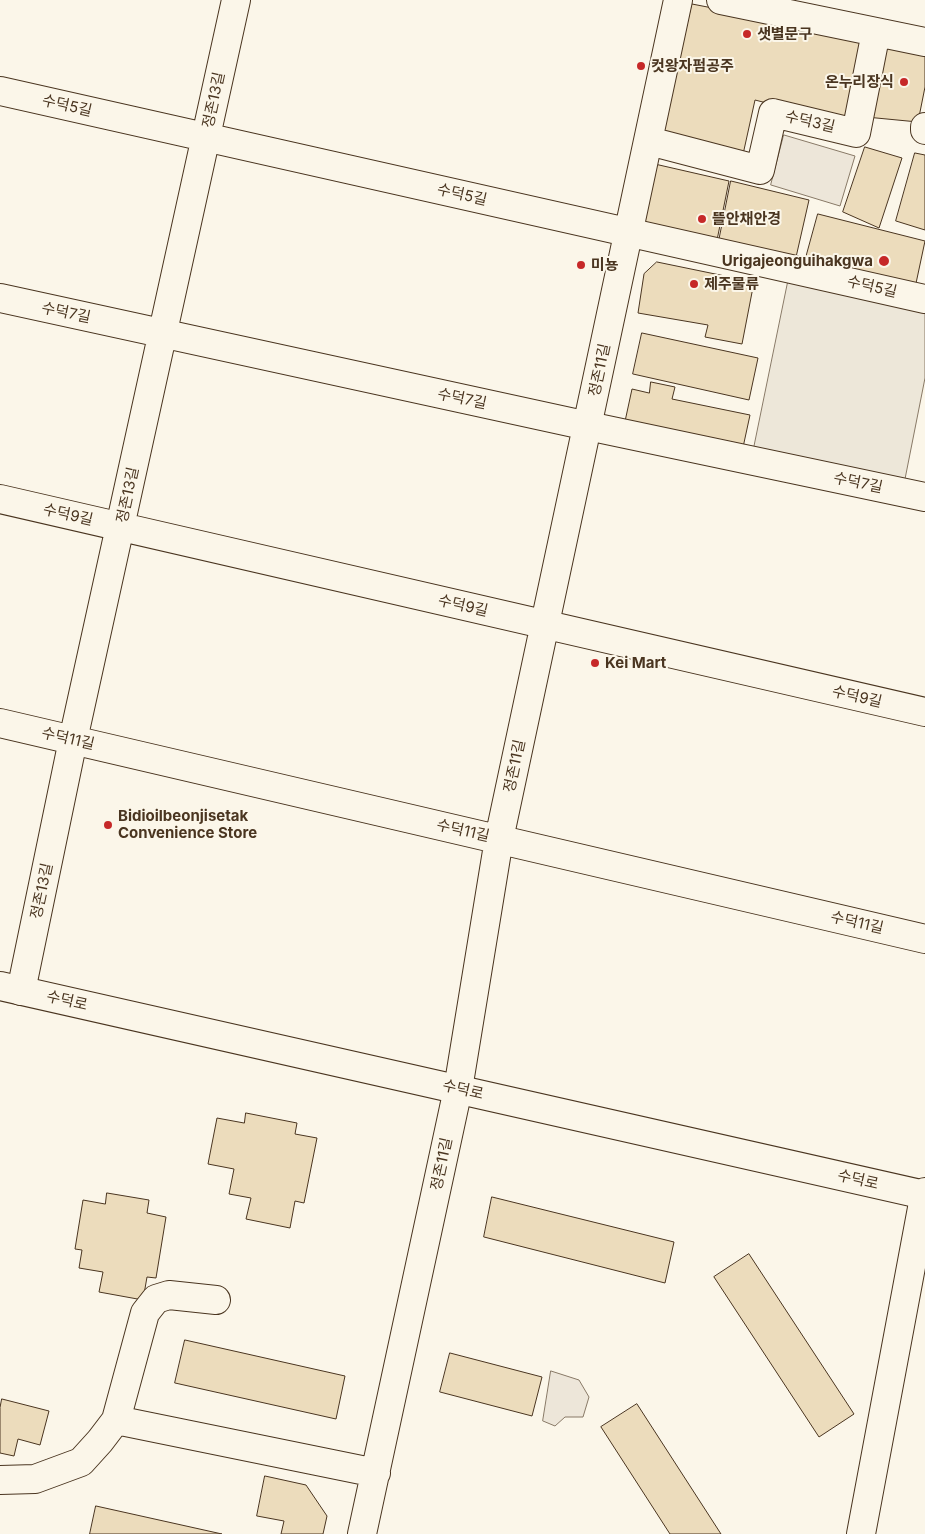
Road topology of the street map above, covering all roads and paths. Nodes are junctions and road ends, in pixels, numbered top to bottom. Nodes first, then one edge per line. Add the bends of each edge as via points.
1 (236, 0) edge
2 (678, 0) edge
3 (721, 0) edge
4 (876, 32) junction
5 (925, 42) edge
6 (0, 91) edge
7 (206, 137) junction
8 (649, 141) junction
9 (630, 232) junction
10 (0, 298) edge
11 (925, 298) edge
12 (163, 334) junction
13 (588, 426) junction
14 (925, 497) edge
15 (0, 499) edge
16 (121, 527) junction
17 (545, 625) junction
18 (925, 712) edge
19 (0, 723) edge
20 (74, 740) junction
21 (499, 839) junction
22 (925, 939) edge
23 (10, 988) edge
24 (458, 1089) junction
25 (925, 1194) edge
26 (216, 1300) dead end
27 (116, 1420) junction
28 (376, 1473) junction
29 (0, 1480) edge
30 (362, 1534) edge
31 (861, 1534) edge

1 - 7 street, 정존13길
2 - 8 street, 정존11길
3 - 4 street
4 - 5 street
4 - 8 street, 수덕3길 via 856,133 772,113 760,170
6 - 7 street, 수덕5길
7 - 9 street, 수덕5길
7 - 12 street, 정존13길
8 - 9 street, 정존11길
9 - 11 street, 수덕5길
9 - 13 street, 정존11길
10 - 12 street, 수덕7길
12 - 13 street, 수덕7길
12 - 16 street, 정존13길
13 - 14 street, 수덕7길
13 - 17 street, 정존11길
15 - 16 street, 수덕9길
16 - 17 street, 수덕9길
16 - 20 street, 정존13길
17 - 18 street, 수덕9길
17 - 21 street, 정존11길
19 - 20 street, 수덕11길
20 - 21 street, 수덕11길
20 - 23 street, 정존13길
21 - 22 street, 수덕11길
21 - 24 street, 정존11길
23 - 24 street, 수덕로
24 - 25 street, 수덕로
24 - 28 street, 정존11길
25 - 31 street
26 - 27 street via 169,1295 156,1299 145,1313
27 - 28 street
27 - 29 street via 81,1462 35,1479
28 - 30 street, 정존11길

